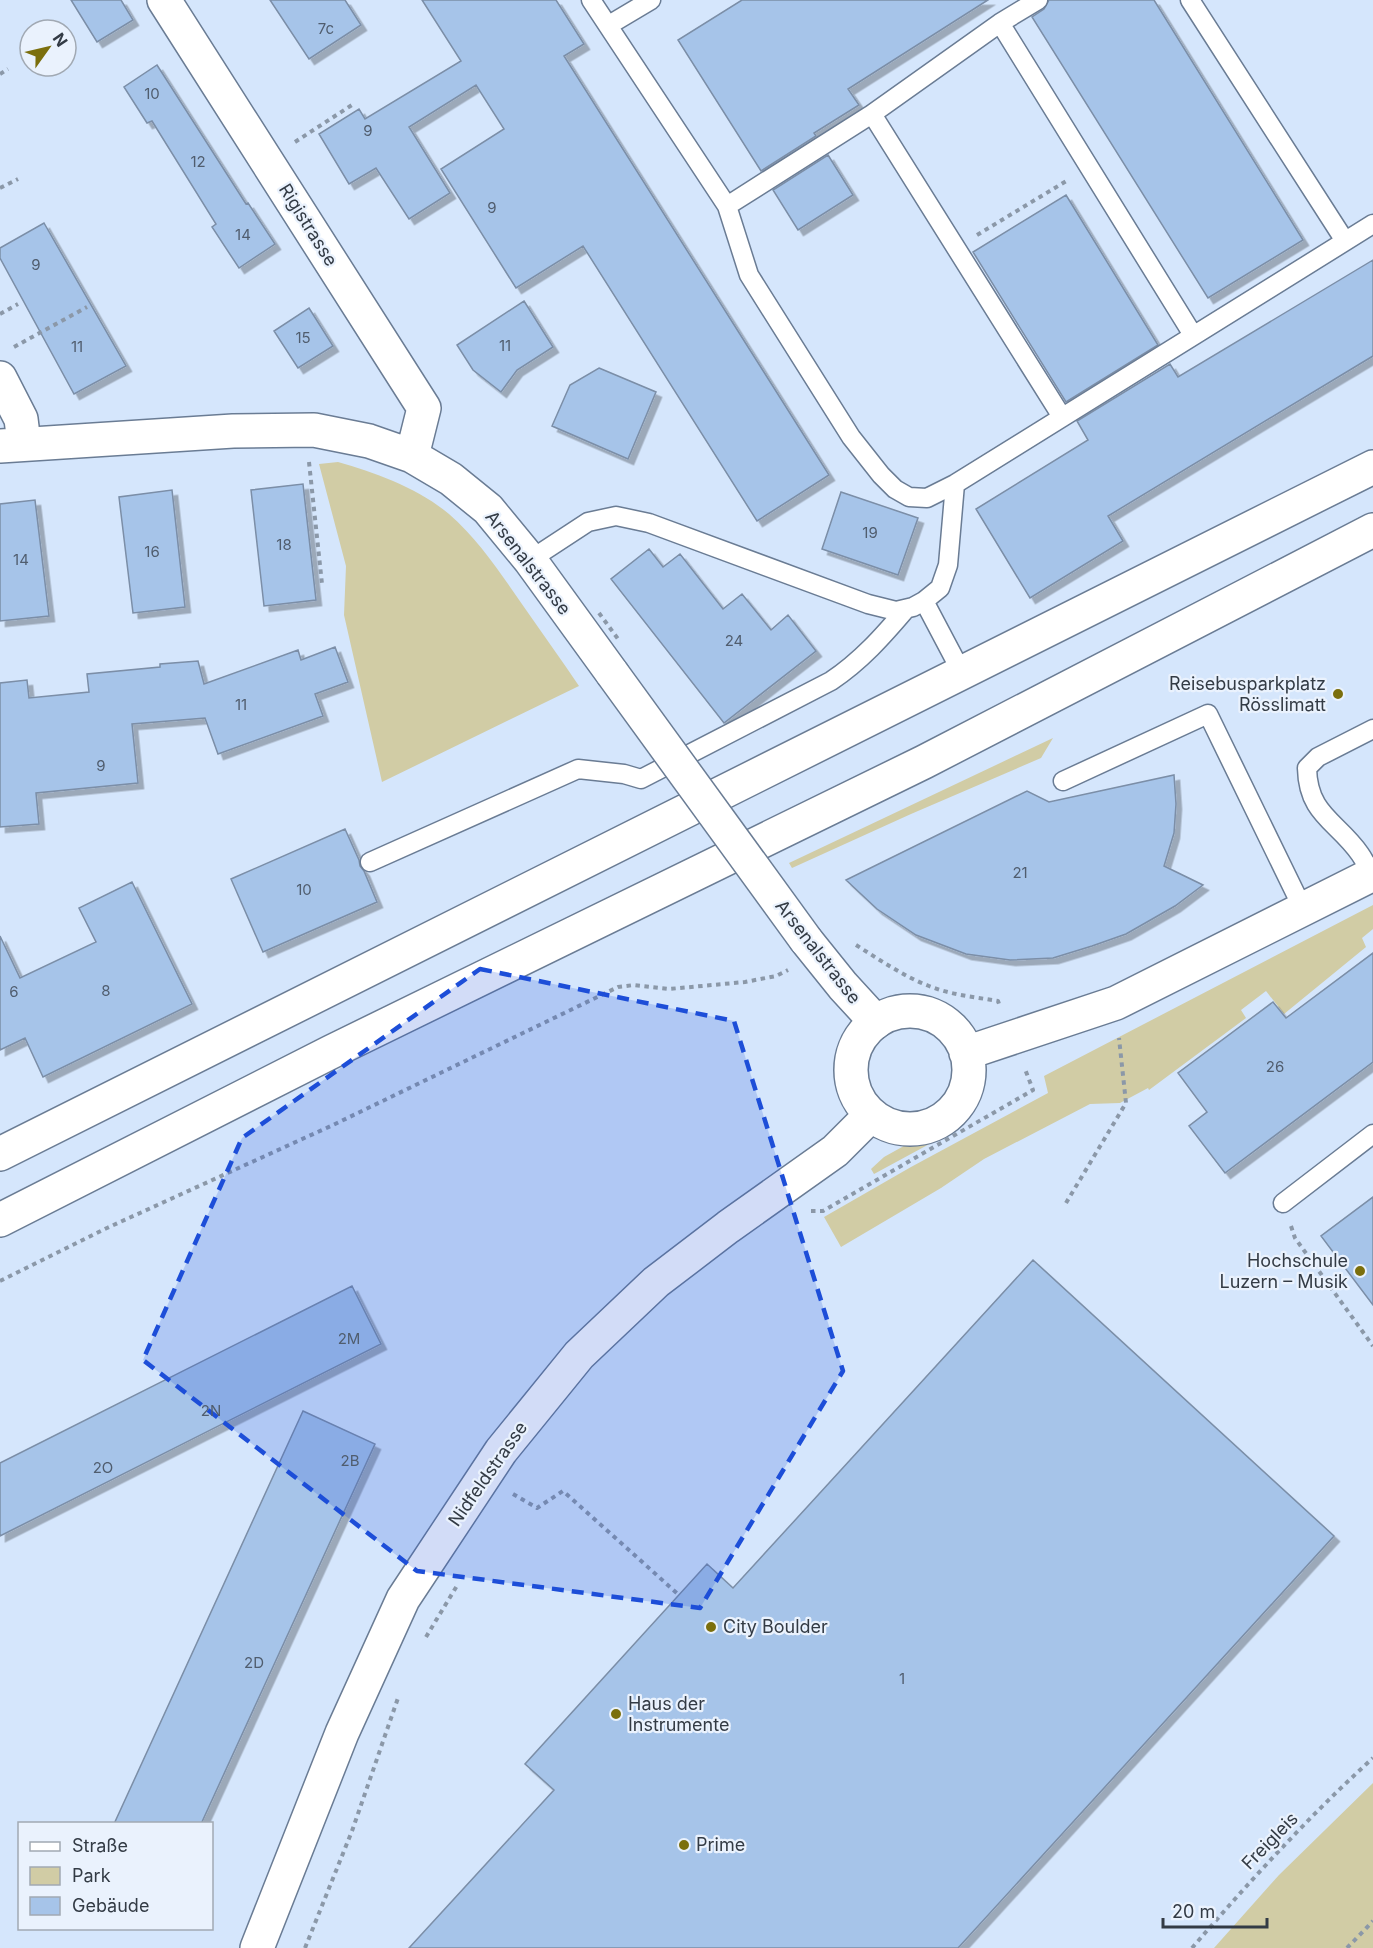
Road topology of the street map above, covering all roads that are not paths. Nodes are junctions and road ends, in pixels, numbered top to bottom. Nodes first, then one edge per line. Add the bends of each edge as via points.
1 (164, 0) edge
2 (591, 0) edge
3 (651, 0) edge
4 (1038, 0) edge
5 (1190, 0) edge
6 (1000, 23) junction
7 (609, 25) junction
8 (872, 114) junction
9 (727, 206) junction
10 (1373, 224) edge
11 (1345, 241) junction
12 (1193, 335) junction
13 (5, 364) edge
14 (1062, 417) junction
15 (12, 445) edge
16 (411, 456) junction
17 (1373, 467) edge
18 (955, 484) junction
19 (1373, 530) edge
20 (530, 560) junction
21 (924, 601) junction
22 (906, 609) junction
23 (962, 673) junction
24 (1373, 729) edge
25 (1063, 781) dead end
26 (370, 862) dead end
27 (1372, 875) edge
28 (1303, 909) junction
29 (876, 1022) junction
30 (966, 1053) junction
31 (871, 1114) junction
32 (1373, 1134) edge
33 (0, 1154) edge
34 (1283, 1203) road end
35 (0, 1220) edge
36 (257, 1948) edge

1 - 16 main road, Rigistrasse via 424,408
2 - 7 lane
3 - 7 lane
4 - 6 lane
5 - 11 lane
6 - 8 lane
6 - 12 lane
7 - 9 lane
8 - 9 lane
8 - 14 lane
9 - 18 lane via 749,275 851,437 881,475 909,497 927,498
10 - 11 lane
11 - 12 lane
12 - 14 lane
13 - 15 main road via 21,419
14 - 18 lane
15 - 16 main road, Arsenalstrasse via 308,430 369,441
16 - 20 main road, Arsenalstrasse via 451,479 488,509
17 - 23 main road
18 - 21 lane via 948,565 940,588
19 - 35 main road via 924,762 330,1052
20 - 22 lane via 588,522 616,516 649,523 868,604 896,611
20 - 29 main road, Arsenalstrasse, bridge via 612,674 799,954 843,986
21 - 22 lane
21 - 23 lane
22 - 26 lane via 853,667 640,779 578,769
23 - 33 main road
24 - 27 lane via 1318,757 1307,768 1307,785 1314,802 1361,856
25 - 28 lane via 1208,714
27 - 28 main road
28 - 30 main road via 1116,1004
29 - 30 main road via 905,1011 921,1012 949,1027
29 - 31 main road via 854,1049 851,1067 859,1101
30 - 31 main road via 966,1087 948,1115 934,1124 901,1129
31 - 36 main road, Nidfeldstrasse via 835,1151 656,1282 579,1355 501,1451 403,1599 342,1734
32 - 34 lane

